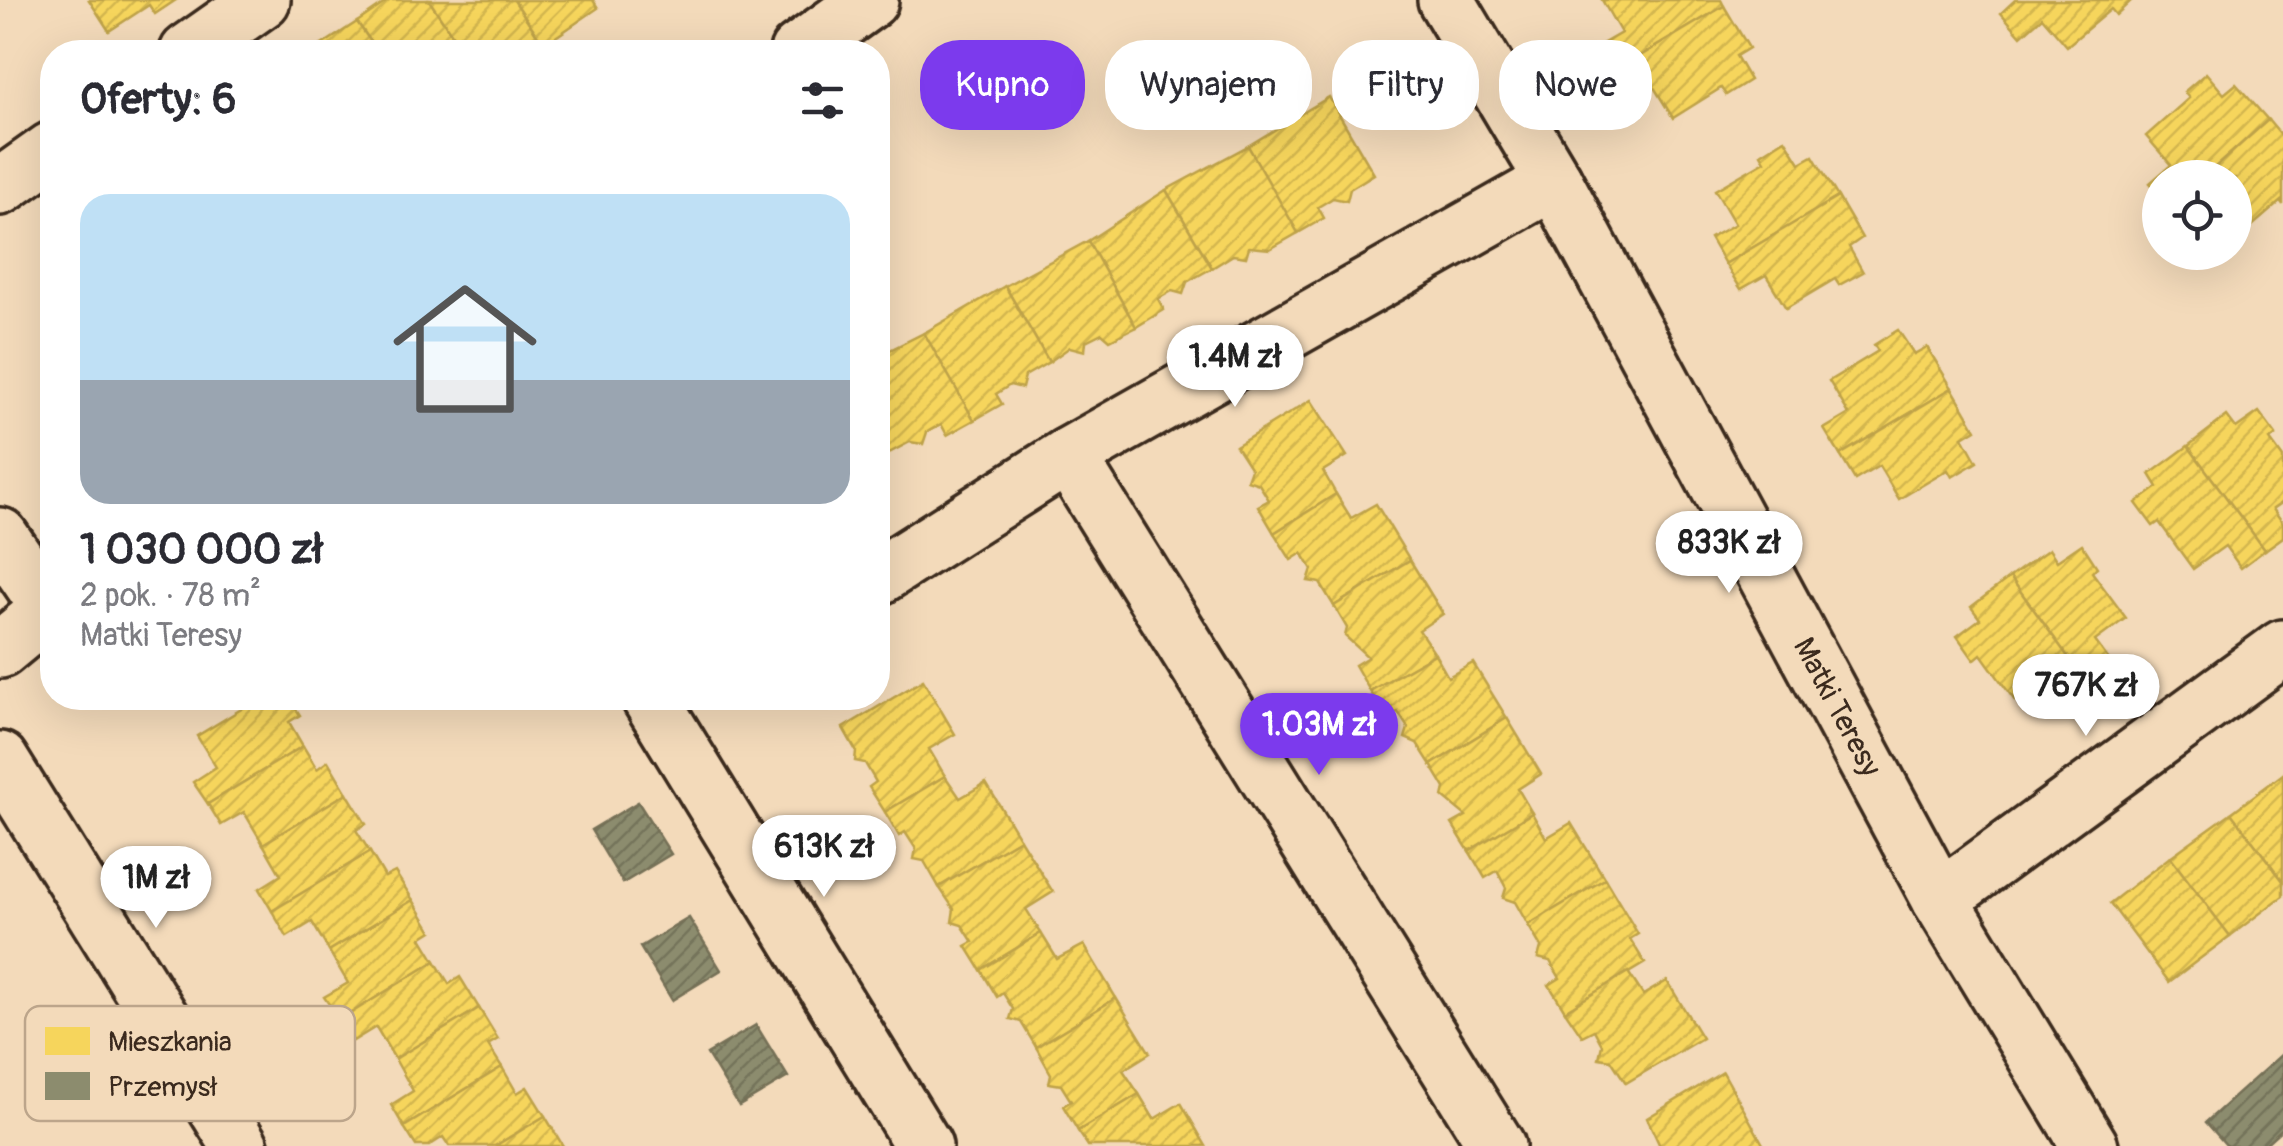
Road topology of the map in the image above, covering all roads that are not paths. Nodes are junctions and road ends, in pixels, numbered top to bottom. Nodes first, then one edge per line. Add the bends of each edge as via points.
1 (262, 0) edge
2 (870, 0) edge
3 (1446, 0) edge
4 (205, 40) edge
5 (815, 40) edge
6 (40, 159) edge
7 (1554, 181) junction
8 (0, 187) edge
9 (1068, 456) junction
10 (0, 536) edge
11 (890, 569) edge
12 (40, 592) edge
13 (40, 617) edge
14 (2283, 648) edge
15 (0, 650) edge
16 (670, 710) edge
17 (0, 760) edge
18 (1940, 899) junction
19 (153, 1006) edge
20 (224, 1121) edge
21 (240, 1146) edge
22 (924, 1146) edge
23 (1497, 1146) edge
24 (2090, 1146) edge

1 - 4 street
2 - 5 street
3 - 7 street, Matki Teresy
6 - 8 street
7 - 9 street
7 - 18 street, Matki Teresy
9 - 11 street
9 - 23 street
10 - 12 street
13 - 15 street
14 - 18 street
16 - 22 street
17 - 19 street
18 - 24 street, Matki Teresy
20 - 21 street

